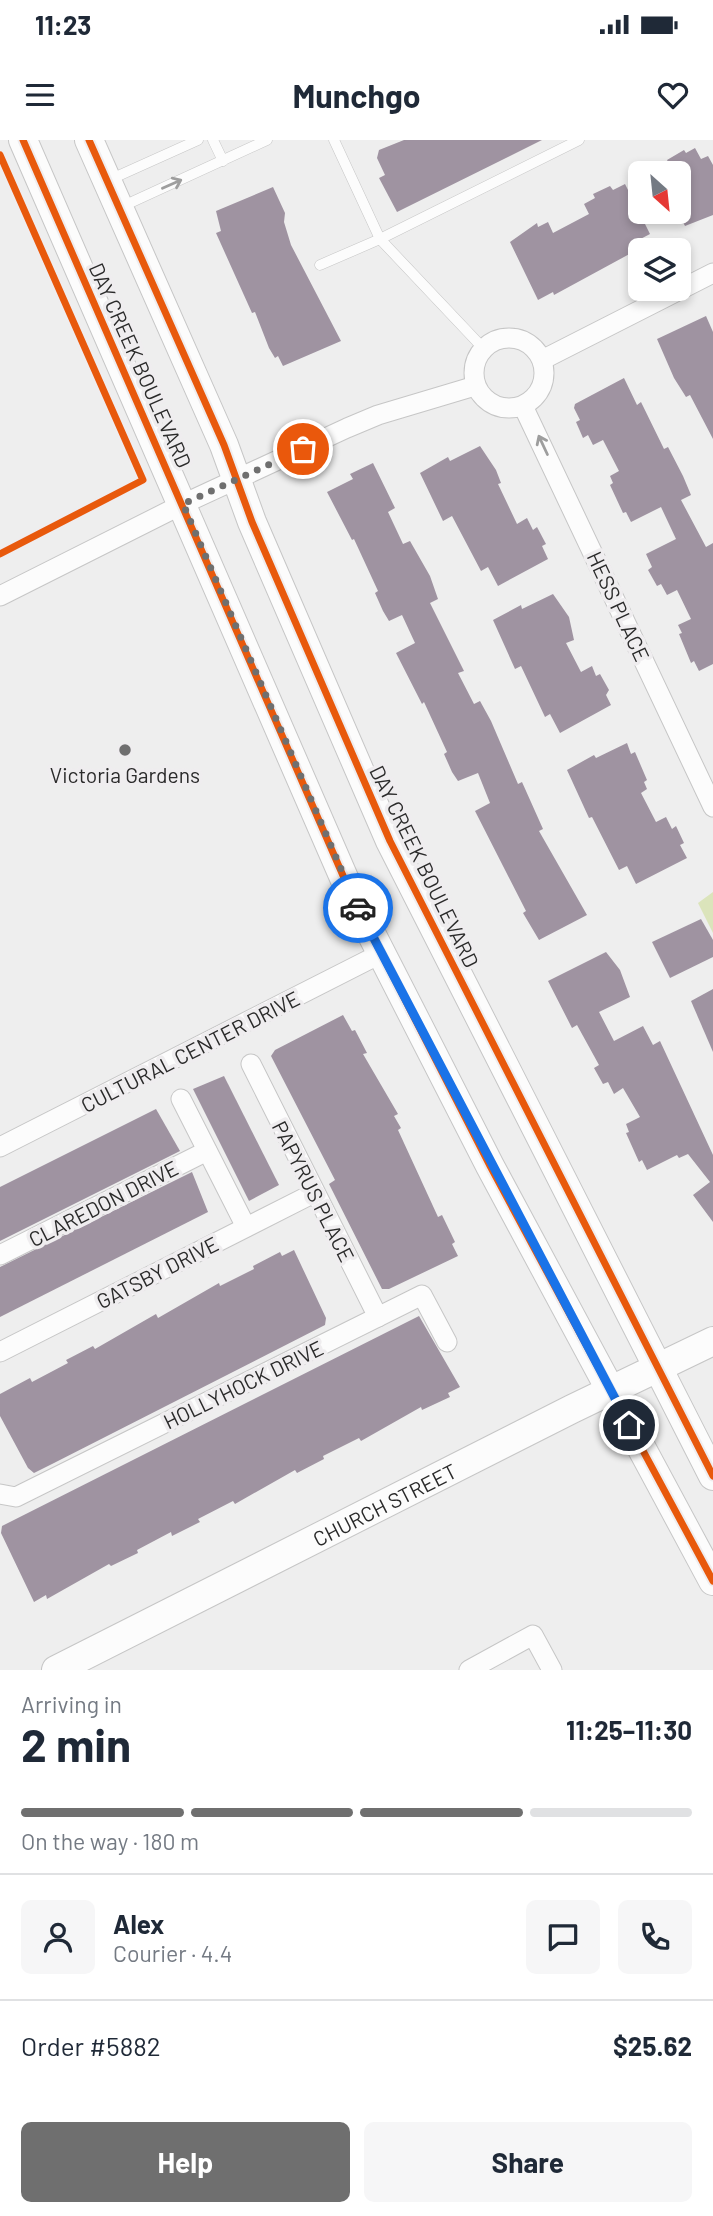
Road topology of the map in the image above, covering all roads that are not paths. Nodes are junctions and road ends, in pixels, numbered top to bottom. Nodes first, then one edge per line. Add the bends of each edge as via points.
1 (23, 140) edge
2 (78, 140) edge
3 (89, 140) edge
4 (198, 140) edge
5 (214, 140) edge
6 (267, 140) edge
7 (334, 140) edge
8 (579, 140) edge
9 (223, 160) junction
10 (105, 175) junction
11 (120, 208) junction
12 (380, 239) junction
13 (320, 265) dead end
14 (713, 273) edge
15 (483, 348) junction
16 (542, 360) junction
17 (475, 386) junction
18 (523, 406) junction
19 (236, 479) junction
20 (183, 504) junction
21 (0, 596) edge
22 (713, 807) edge
23 (380, 954) junction
24 (251, 1064) dead end
25 (181, 1099) dead end
26 (0, 1147) edge
27 (206, 1151) junction
28 (314, 1192) junction
29 (246, 1227) junction
30 (0, 1255) edge
31 (378, 1317) junction
32 (713, 1341) edge
33 (447, 1342) dead end
34 (0, 1352) edge
35 (656, 1369) junction
36 (611, 1390) junction
37 (713, 1476) edge
38 (8, 1495) edge
39 (713, 1581) edge
40 (56, 1670) edge
41 (469, 1670) edge
42 (552, 1670) edge

1 - 20 main road, DAY CREEK BOULEVARD
2 - 10 main road
3 - 10 main road, DAY CREEK BOULEVARD
4 - 10 lane
5 - 9 lane
6 - 9 lane
7 - 12 lane
8 - 12 lane
11 -> 9 lane
10 - 11 main road, DAY CREEK BOULEVARD
11 - 19 main road, DAY CREEK BOULEVARD
12 - 13 lane
12 - 15 lane
14 - 16 street
15 - 16 street via 493,341 516,338 527,342
15 - 17 street via 474,366
16 - 18 street via 543,383
17 - 18 street via 499,407
17 - 19 street via 378,415
22 -> 18 street, HESS PLACE
19 - 20 street
19 - 35 main road, DAY CREEK BOULEVARD via 390,841
20 - 21 street
20 - 23 main road, DAY CREEK BOULEVARD
23 - 26 street, CULTURAL CENTER DRIVE
23 - 36 main road, DAY CREEK BOULEVARD
24 - 28 street, PAPYRUS PLACE
25 - 27 street
27 - 29 street
27 - 30 street, CLAREDON DRIVE
28 - 29 street, GATSBY DRIVE
28 - 31 street, PAPYRUS PLACE
29 - 34 street, GATSBY DRIVE
31 - 33 street, HOLLYHOCK DRIVE via 422,1295
31 - 38 street, HOLLYHOCK DRIVE
32 - 35 main road, CHURCH STREET
35 - 36 main road, CHURCH STREET
35 - 37 main road, DAY CREEK BOULEVARD
36 - 39 main road, DAY CREEK BOULEVARD
36 - 40 main road, CHURCH STREET
41 - 42 street via 533,1635

